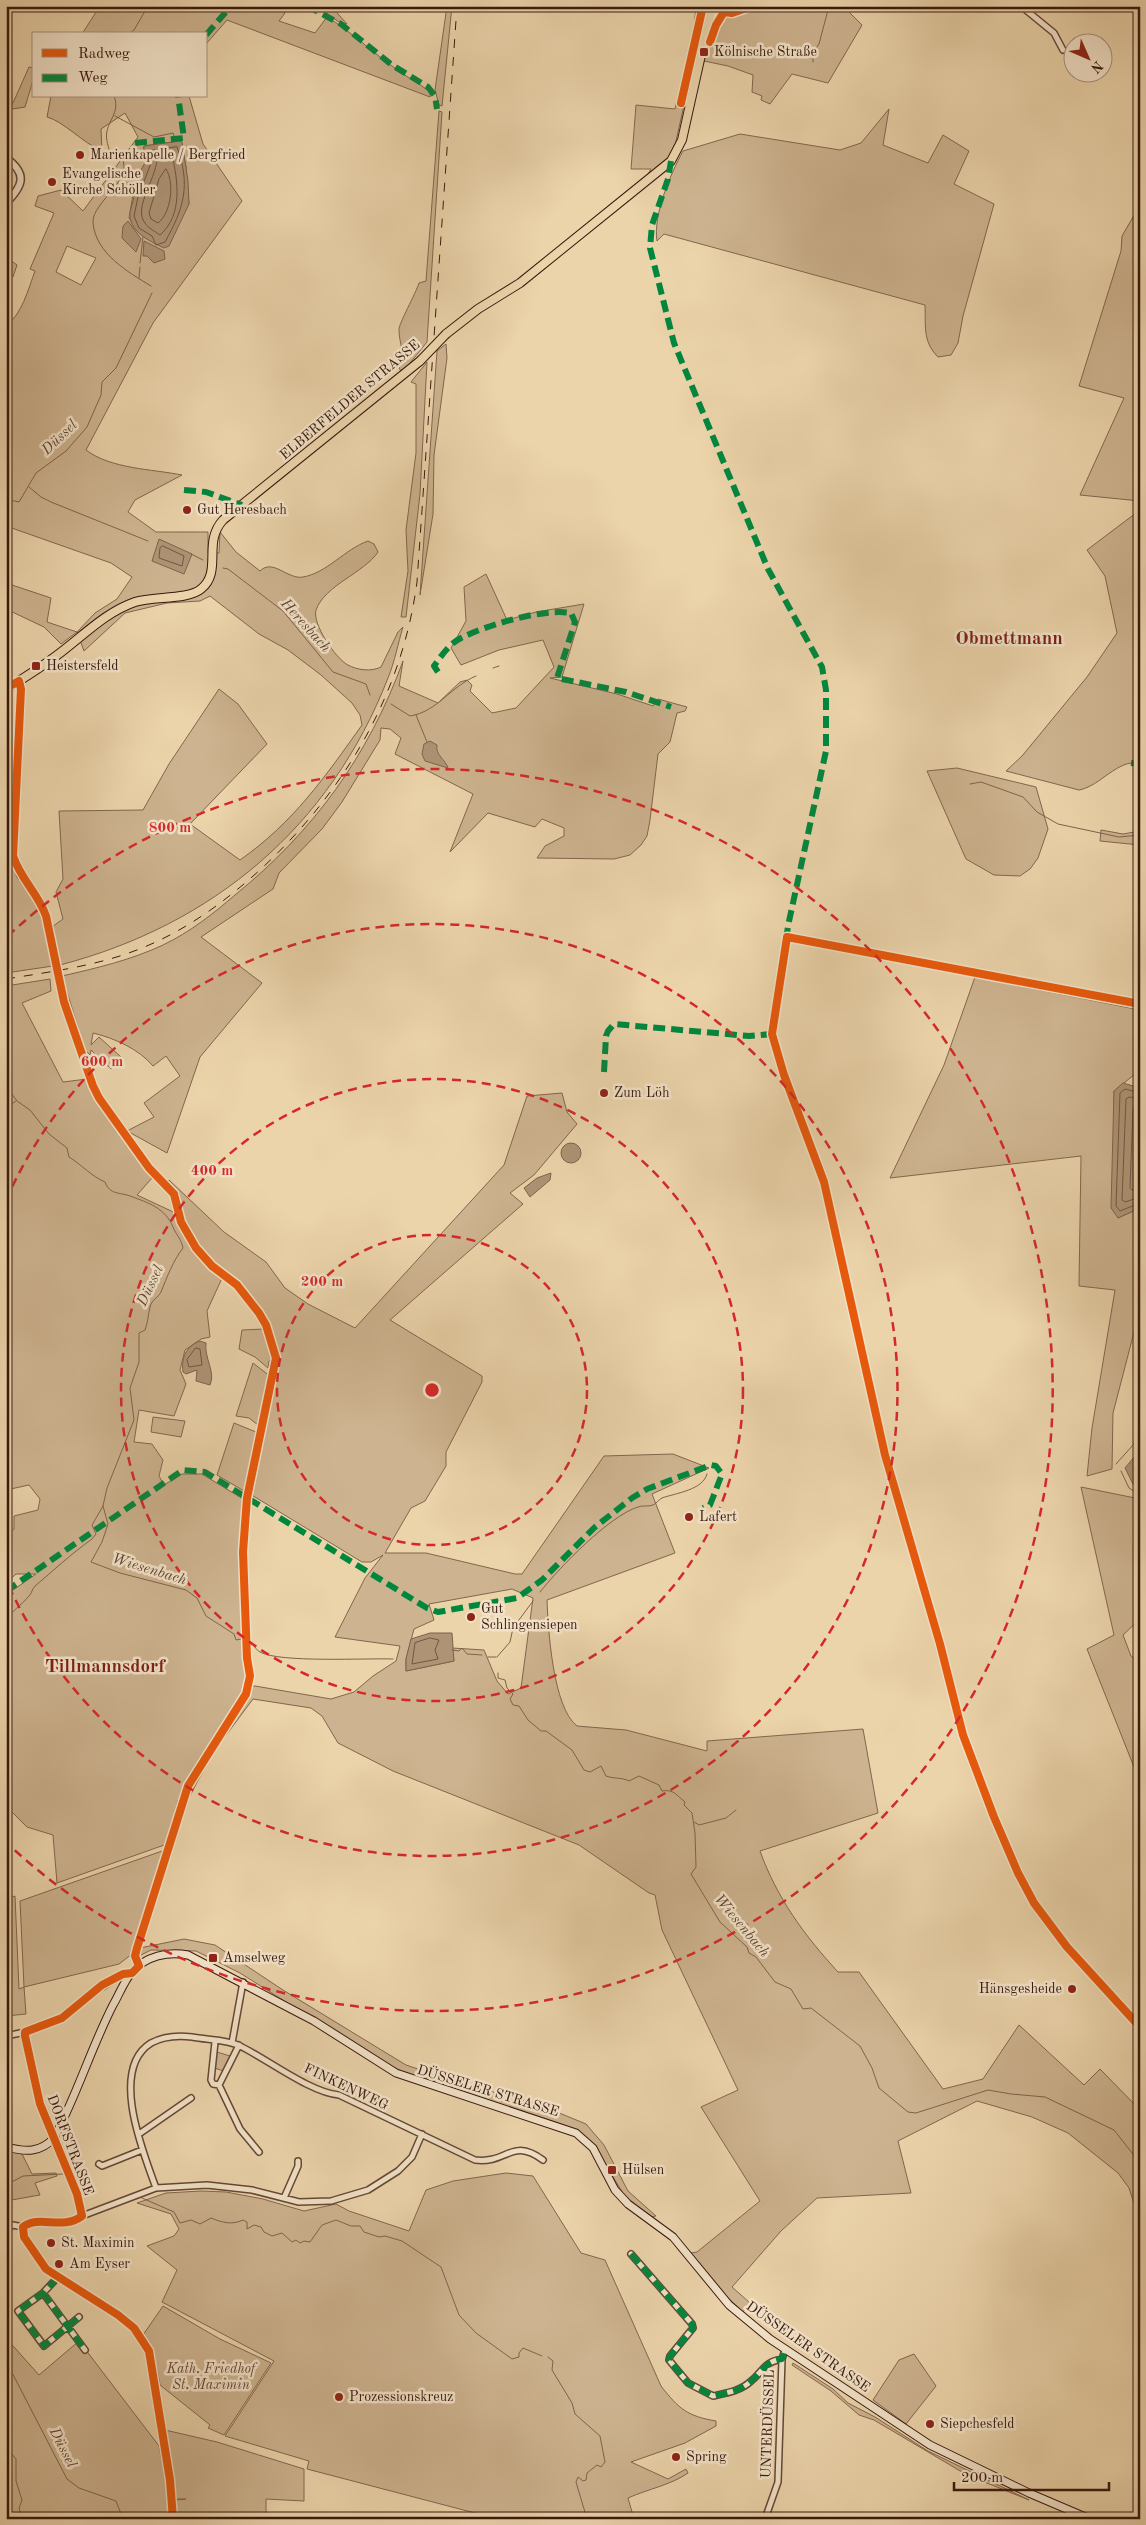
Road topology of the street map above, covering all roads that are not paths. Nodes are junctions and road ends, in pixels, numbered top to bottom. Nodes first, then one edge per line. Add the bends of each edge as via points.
1 (712, 6) edge
2 (724, 6) edge
3 (1021, 6) edge
4 (708, 23) junction
5 (1063, 50) dead end
6 (6, 122) edge
7 (6, 129) edge
8 (6, 158) edge
9 (6, 203) edge
10 (6, 678) edge
11 (12, 685) edge
12 (55, 960) tunnel mouth
13 (60, 983) tunnel mouth
14 (83, 1054) dead end
15 (123, 1974) dead end
16 (243, 1982) junction
17 (25, 2032) junction
18 (6, 2036) edge
19 (215, 2042) junction
20 (232, 2043) junction
21 (239, 2045) junction
22 (219, 2085) junction
23 (191, 2098) dead end
24 (139, 2134) junction
25 (422, 2134) junction
26 (54, 2138) junction
27 (6, 2147) edge
28 (142, 2150) junction
29 (259, 2152) dead end
30 (543, 2160) dead end
31 (298, 2161) dead end
32 (99, 2164) dead end
33 (156, 2188) junction
34 (284, 2198) junction
35 (82, 2216) junction
36 (24, 2226) junction
37 (6, 2230) edge
38 (631, 2254) dead end
39 (57, 2278) junction
40 (43, 2293) junction
41 (79, 2317) dead end
42 (67, 2326) junction
43 (85, 2350) dead end
44 (785, 2350) junction
45 (782, 2359) junction
46 (173, 2519) edge
47 (765, 2519) edge
48 (1090, 2519) edge

1 - 4 main road, ELBERFELDER STRASSE
2 - 4 street
3 - 5 street via 1054,33
4 - 11 main road, ELBERFELDER STRASSE, bridge via 682,140 671,161 520,283 478,308 446,334 420,362 223,520 215,528 212,567 201,589 194,593 149,599 108,615
6 - 7 street
8 - 9 street via 19,170 21,179 18,190
10 - 11 street
11 - 12 street via 21,697 13,856 20,875 42,904
13 - 14 street
15 - 17 street via 97,1989 62,2018
16 - 20 street
16 - 26 main road, DÜSSELER STRASSE via 183,1954 161,1956 139,1966 108,2014
16 - 44 main road, DÜSSELER STRASSE via 314,2021 396,2073 576,2133 593,2148 615,2190 628,2204 673,2237 729,2306
17 - 18 street
17 - 26 street, DORFSTRASSE via 40,2104
19 - 20 street, FINKENWEG
19 - 22 street via 211,2080
19 - 24 street, FINKENWEG via 182,2036 167,2037 150,2044 138,2055 129,2082
20 - 21 street, FINKENWEG
21 - 22 street
21 - 25 street, FINKENWEG via 320,2090 339,2095
22 - 29 street via 240,2129
23 - 24 street
24 - 28 street, FINKENWEG
25 - 30 street, FINKENWEG via 475,2160 498,2159 521,2150 533,2152
25 - 34 street, DORFSTRASSE via 412,2157 398,2171 368,2190 318,2203
26 - 27 main road via 38,2150
26 - 35 street, DORFSTRASSE via 77,2194
28 - 32 street via 102,2166
28 - 33 street, FINKENWEG
31 - 34 street
33 - 34 street, DORFSTRASSE via 207,2185 252,2190
33 - 35 street, DORFSTRASSE
35 - 36 street, DORFSTRASSE via 73,2223 33,2222
36 - 37 street, DORFSTRASSE via 13,2224
36 - 39 street via 24,2237 34,2254
38 - 45 street via 692,2324 693,2328 669,2360 688,2383 713,2396 751,2382 766,2364
39 - 40 street
39 - 46 street via 106,2306 142,2338 152,2359
40 - 42 street
40 - 42 street via 18,2311 44,2346
41 - 42 street
42 - 43 street
44 - 45 street
44 - 48 main road, DÜSSELER STRASSE via 930,2445
45 - 47 street, UNTERDÜSSEL via 778,2482

